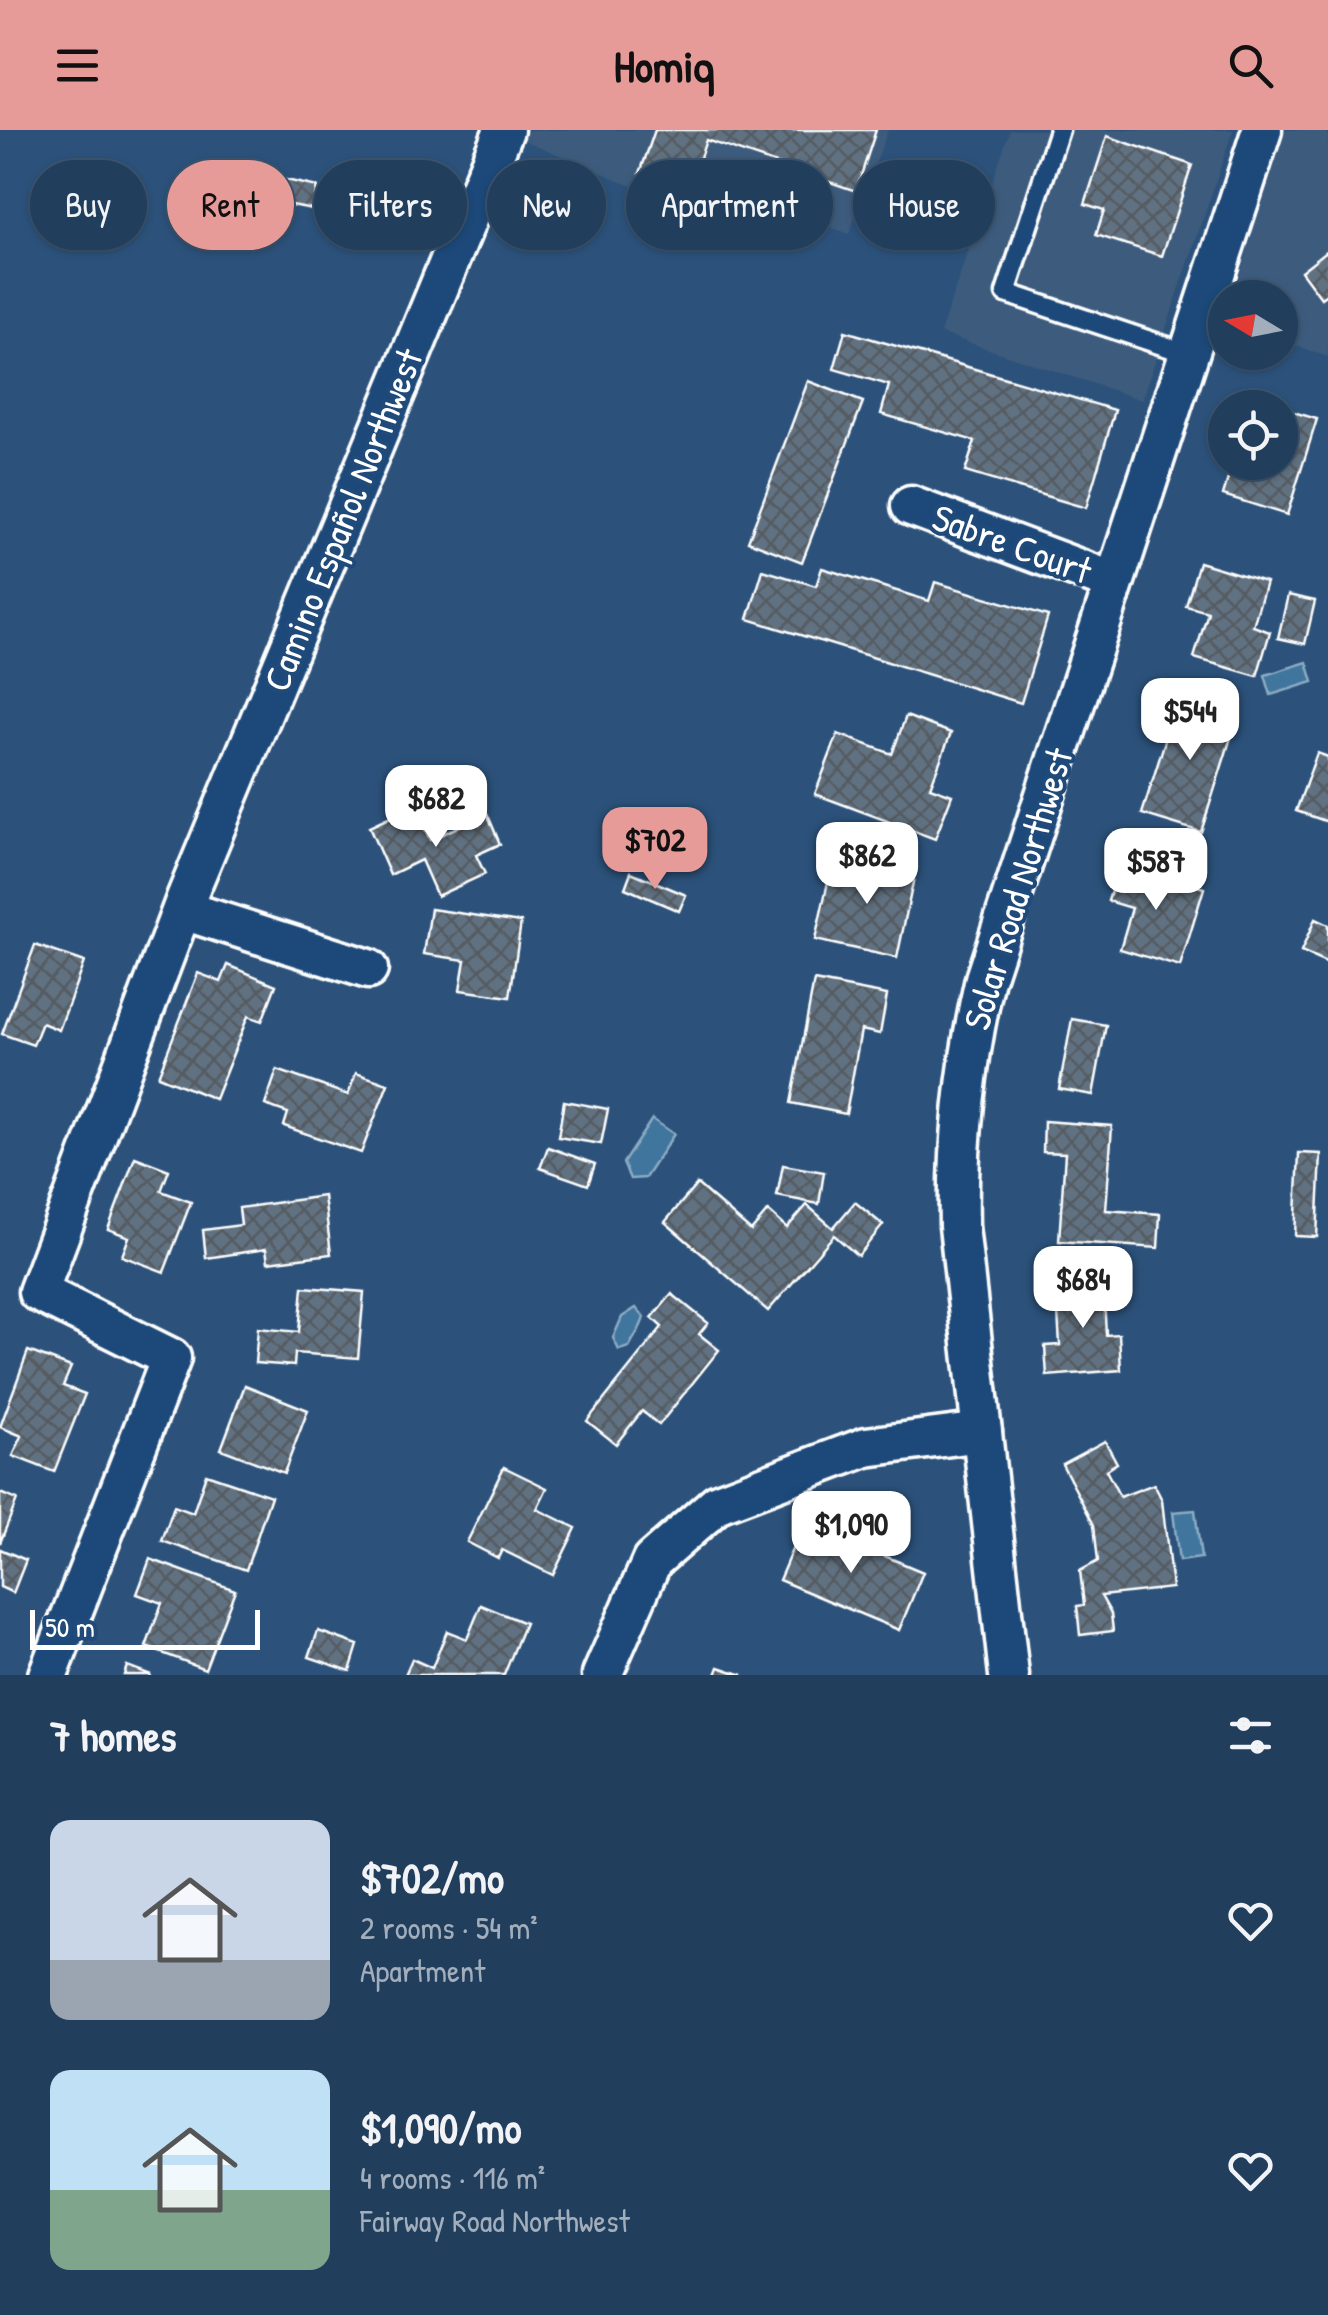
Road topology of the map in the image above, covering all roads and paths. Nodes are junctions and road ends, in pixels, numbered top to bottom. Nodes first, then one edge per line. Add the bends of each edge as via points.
1 (504, 130) edge
2 (1059, 130) edge
3 (1262, 130) edge
4 (1188, 354) junction
5 (911, 506) dead end
6 (1114, 582) junction
7 (182, 910) junction
8 (368, 969) dead end
9 (982, 1432) junction
10 (48, 1675) edge
11 (602, 1675) edge
12 (1008, 1675) edge

1 - 7 street, Camino Español Northwest
2 - 4 lane via 1006,293
3 - 4 street, Solar Road Northwest
4 - 6 street, Solar Road Northwest
5 - 6 street, Sabre Court
6 - 9 street, Solar Road Northwest via 985,979 967,1059 959,1226
7 - 8 street
7 - 10 street, Camino Español Northwest via 38,1292 171,1358
9 - 11 street via 866,1446 718,1503 652,1561
9 - 12 street, Solar Road Northwest

